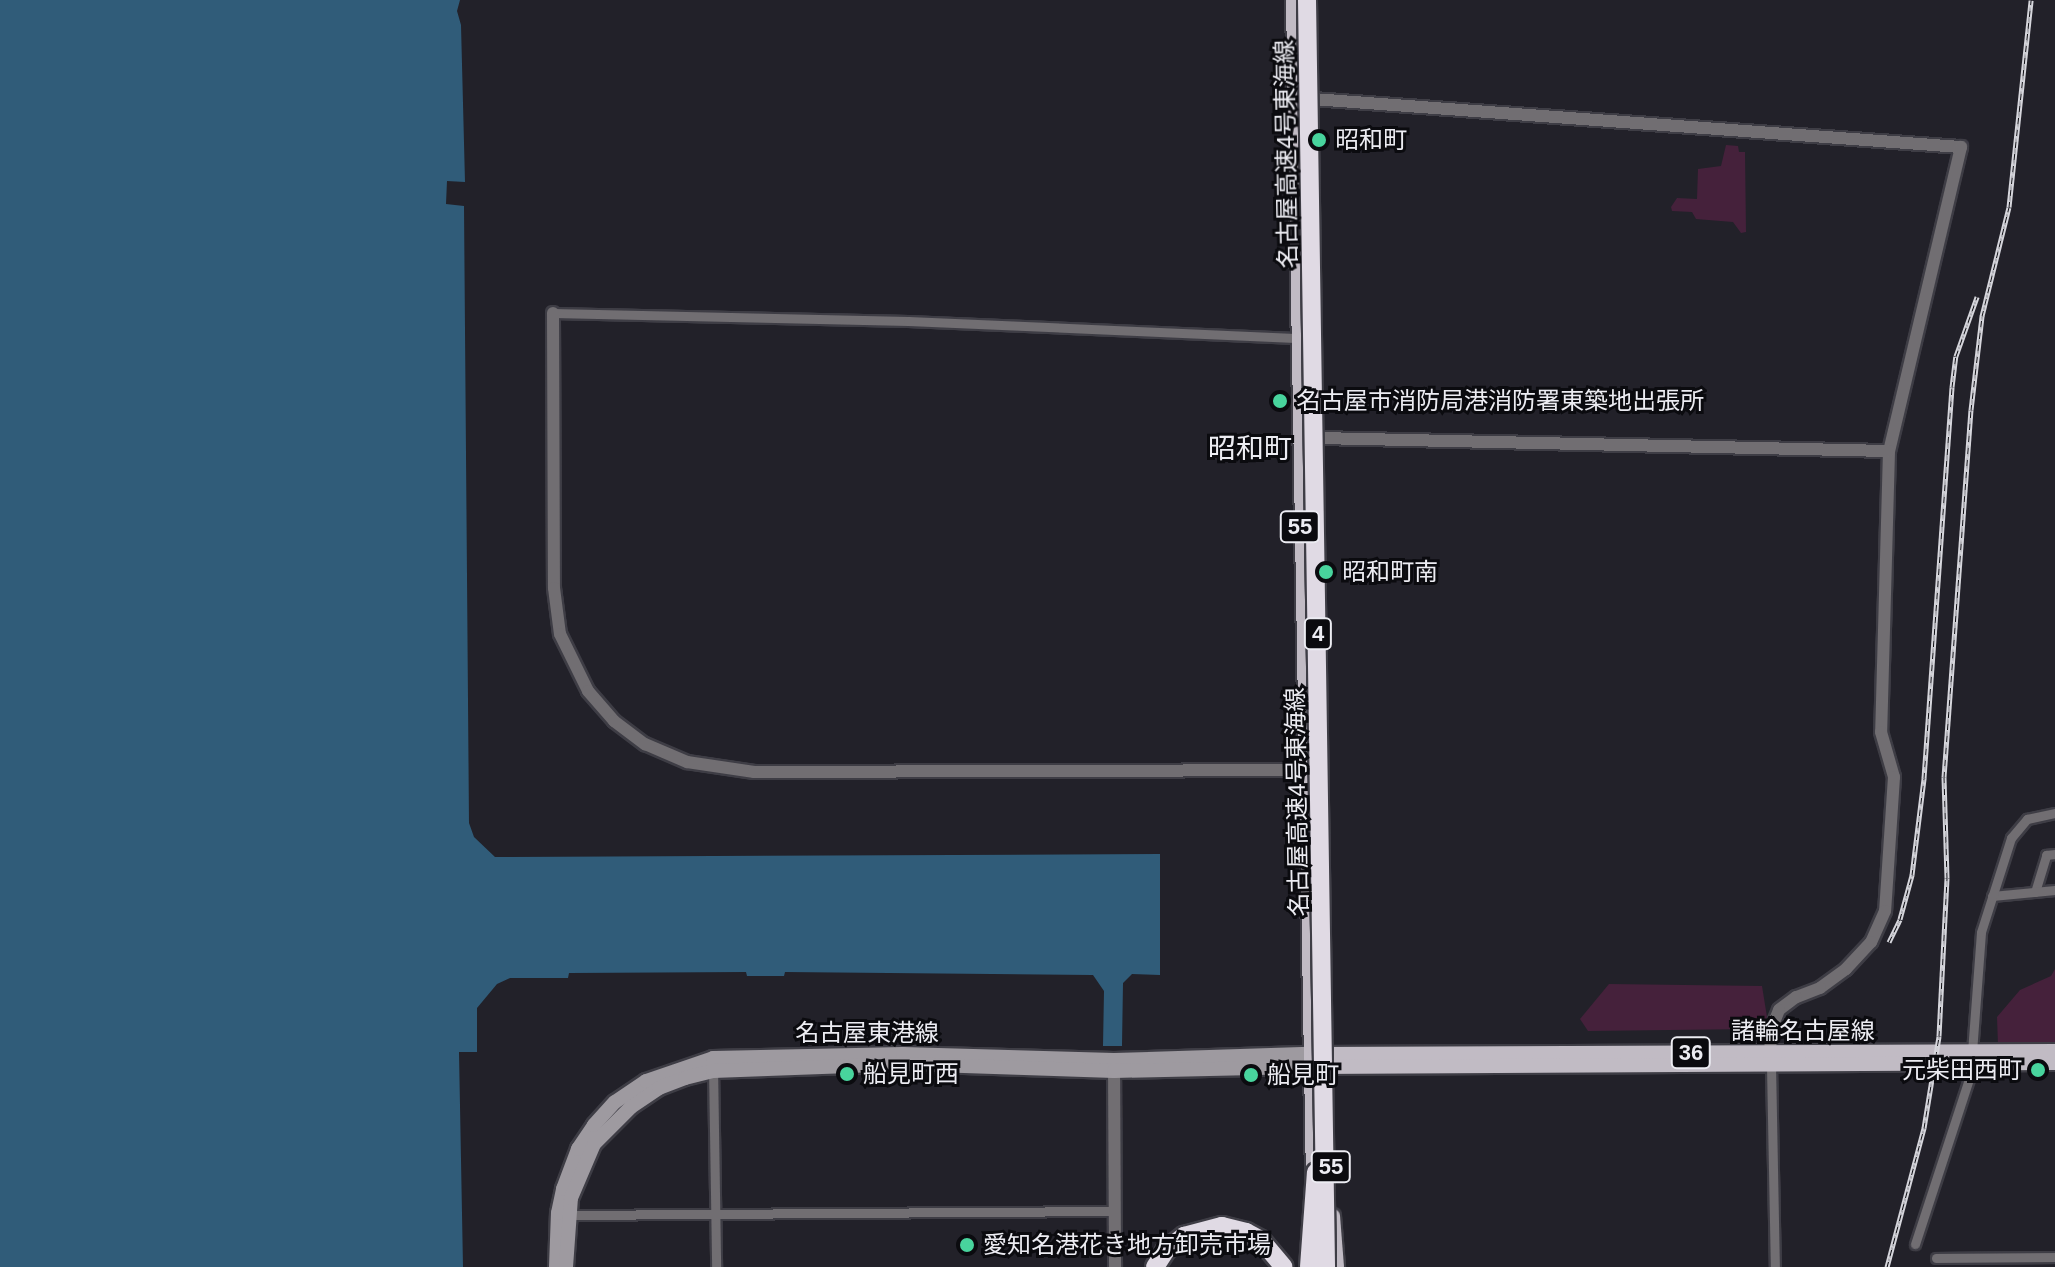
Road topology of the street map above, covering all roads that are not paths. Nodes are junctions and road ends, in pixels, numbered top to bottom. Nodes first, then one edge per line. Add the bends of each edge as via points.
1 (1294, 0) edge
2 (1310, 0) edge
3 (1313, 99) junction
4 (553, 313) joint
5 (1317, 338) junction
6 (1296, 339) junction
7 (1319, 438) junction
8 (1889, 451) junction
9 (1304, 770) junction
10 (1324, 770) junction
11 (2055, 813) edge
12 (2055, 854) edge
13 (2055, 890) edge
14 (2035, 892) junction
15 (1992, 896) junction
16 (2055, 1051) edge
17 (1321, 1058) junction
18 (1973, 1058) junction
19 (1770, 1059) junction
20 (2055, 1063) edge
21 (713, 1064) junction
22 (1114, 1065) junction
23 (1114, 1211) junction
24 (568, 1215) junction
25 (715, 1215) junction
26 (1915, 1244) dead end
27 (2055, 1257) edge
28 (1936, 1258) dead end
29 (2006, 1262) edge
30 (556, 1267) edge
31 (566, 1267) edge
32 (716, 1267) edge
33 (1115, 1267) edge
34 (1155, 1267) edge
35 (1167, 1267) edge
36 (1271, 1267) edge
37 (1284, 1267) edge
38 (1313, 1267) edge
39 (1326, 1267) edge
40 (1336, 1267) edge
41 (1775, 1267) edge

1 - 6 main road, 55
1 - 38 highway, 名古屋高速4号東海線 / 4, bridge via 1316,1172
2 - 3 main road, 55
2 - 17 highway, 名古屋高速4号東海線 / 4, bridge
3 - 5 main road, 55
3 - 8 street via 1961,147
4 - 6 street via 908,321
4 - 9 street via 558,624 588,691 614,721 645,744 687,762 742,771
5 - 6 street
5 - 7 main road, 55
6 - 9 main road, 55
7 - 8 street
7 - 10 main road, 55
8 - 19 street via 1881,732 1894,777 1885,911 1871,942 1846,969 1779,1010 1771,1030
9 - 10 street
9 - 17 main road, 55
10 - 17 main road, 55
11 - 15 street via 2027,819 2011,838
12 - 14 street via 2046,855
13 - 14 street
14 - 15 street
15 - 18 street via 1981,932
16 - 18 main road, 諸輪名古屋線 / 36
17 - 19 main road, 諸輪名古屋線 / 36
17 - 22 main road, 名古屋東港線
17 - 38 main road, 55
17 - 39 highway, 名古屋高速4号東海線 / 4, bridge
17 - 40 highway, bridge via 1336,1197
18 - 19 main road, 諸輪名古屋線 / 36
18 - 20 main road, 諸輪名古屋線 / 36
18 - 26 street
19 - 41 street
21 - 22 main road, 名古屋東港線 via 903,1054
21 - 24 main road, 名古屋東港線 via 659,1088 611,1124 584,1162
21 - 25 street
21 - 30 main road, 名古屋東港線 via 646,1081 594,1125 563,1189
22 - 23 street
23 - 25 street
23 - 33 street
24 - 25 street
24 - 31 main road, 名古屋東港線
25 - 32 street
27 - 29 street
28 - 29 street
34 - 37 highway via 1184,1236 1222,1226 1261,1240
35 - 36 highway via 1188,1246 1220,1237 1251,1246

